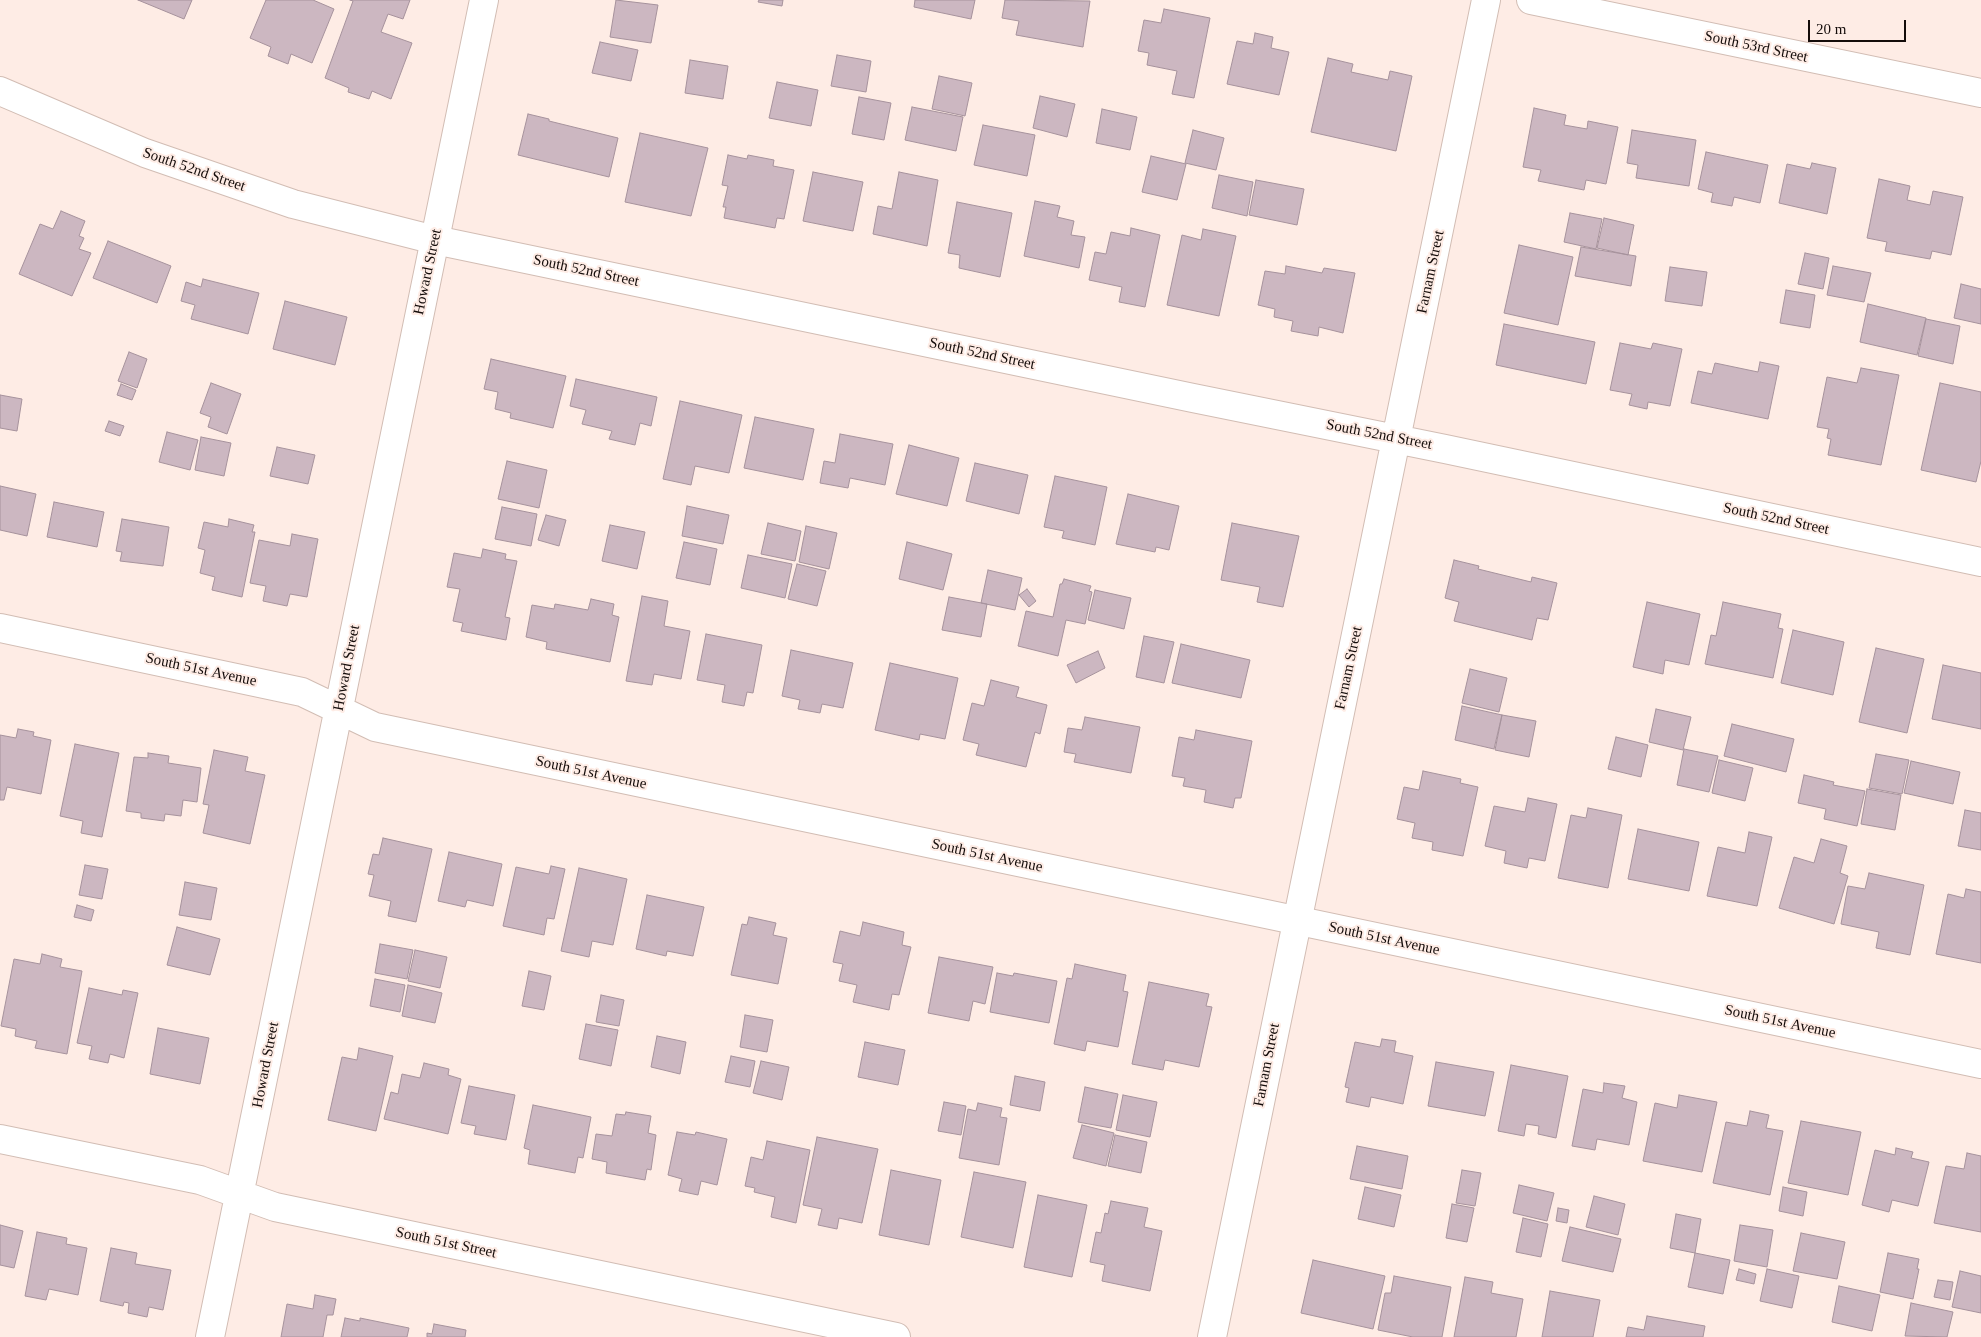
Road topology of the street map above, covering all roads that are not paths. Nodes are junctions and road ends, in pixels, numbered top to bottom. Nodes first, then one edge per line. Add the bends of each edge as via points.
1 (484, 0) edge
2 (1486, 0) edge
3 (1531, 0) edge
4 (0, 91) edge
5 (1981, 94) edge
6 (435, 240) junction
7 (1397, 439) junction
8 (1981, 562) edge
9 (0, 628) edge
10 (339, 709) junction
11 (1296, 921) junction
12 (1981, 1064) edge
13 (0, 1139) edge
14 (239, 1194) junction
15 (210, 1337) edge
16 (896, 1337) edge
17 (1212, 1337) edge

1 - 6 street, Howard Street
2 - 7 street, Farnam Street
3 - 5 street, South 53rd Street
4 - 6 street, South 52nd Street via 144,153 293,204
6 - 7 street, South 52nd Street
6 - 10 street, Howard Street
7 - 8 street, South 52nd Street
7 - 11 street, Farnam Street
9 - 10 street, South 51st Avenue via 302,692
10 - 11 street, South 51st Avenue via 375,727
10 - 14 street, Howard Street
11 - 12 street, South 51st Avenue
11 - 17 street, Farnam Street
13 - 14 street, South 51st Street via 200,1180
14 - 15 street, Howard Street
14 - 16 street, South 51st Street via 275,1207

